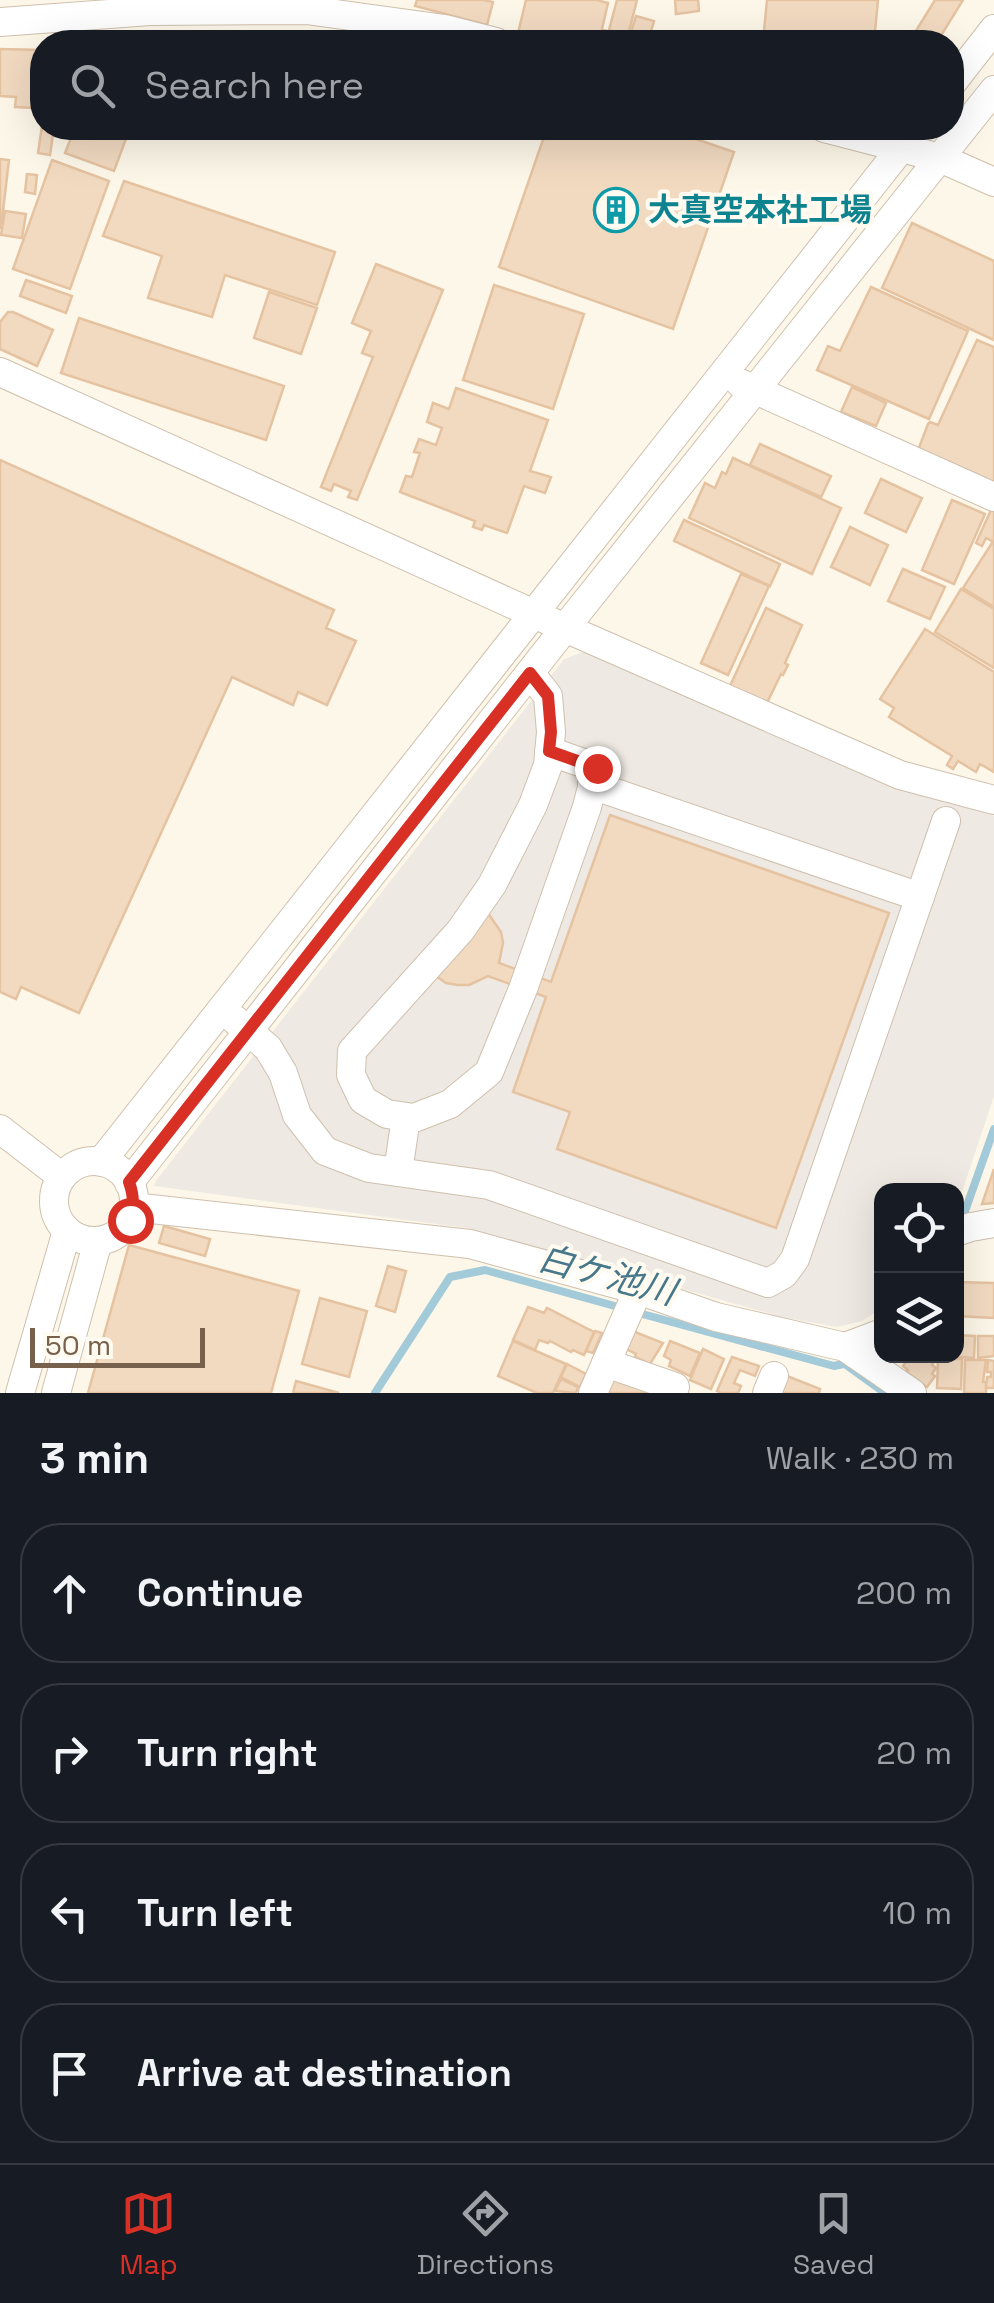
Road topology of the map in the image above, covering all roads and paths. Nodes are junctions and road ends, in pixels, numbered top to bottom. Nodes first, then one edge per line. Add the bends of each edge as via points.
1 (0, 22) edge
2 (994, 29) edge
3 (450, 30) edge
4 (964, 68) edge
5 (994, 90) edge
6 (964, 128) edge
7 (907, 140) edge
8 (913, 140) edge
9 (954, 140) edge
10 (940, 158) junction
11 (994, 182) edge
12 (0, 372) edge
13 (722, 375) junction
14 (757, 390) junction
15 (994, 498) edge
16 (533, 613) junction
17 (565, 628) junction
18 (530, 673) junction
19 (549, 751) junction
20 (592, 785) junction
21 (994, 800) edge
22 (946, 821) dead end
23 (920, 897) junction
24 (221, 1009) junction
25 (248, 1031) junction
26 (406, 1117) junction
27 (0, 1129) edge
28 (101, 1162) junction
29 (398, 1172) junction
30 (62, 1177) junction
31 (131, 1195) junction
32 (66, 1231) junction
33 (98, 1241) junction
34 (638, 1290) junction
35 (874, 1335) edge
36 (846, 1347) junction
37 (606, 1363) junction
38 (675, 1387) dead end
39 (20, 1393) edge
40 (56, 1393) edge
41 (593, 1393) edge
42 (912, 1393) edge

1 - 3 street via 150,10 306,10
2 - 4 street
5 - 6 street
7 - 13 street
8 - 10 street
9 - 10 street
10 - 11 street
10 - 14 street
12 - 16 street
13 - 14 street
13 - 16 street
14 - 15 street
14 - 17 street
16 - 17 street
16 - 24 street
17 - 18 street
17 - 21 street via 900,776
18 - 19 street via 548,696
18 - 25 street
19 - 20 street via 597,768
19 - 26 street via 533,805 492,886 352,1051 351,1075 363,1100
20 - 23 street
20 - 26 street via 489,1072 450,1104
22 - 23 street
23 - 29 street via 795,1259 768,1283 488,1185
24 - 25 street
24 - 28 street
25 - 29 street via 268,1048 297,1115 325,1151
25 - 31 street
26 - 29 street
27 - 30 street
28 - 30 street via 72,1167
28 - 31 street via 122,1172
30 - 32 street via 54,1199
31 - 33 street via 130,1220
31 - 34 street via 470,1244
32 - 33 street
32 - 39 street
33 - 40 street
34 - 36 street via 716,1317
34 - 37 street
35 - 36 street
36 - 42 street
37 - 38 street
37 - 41 street

